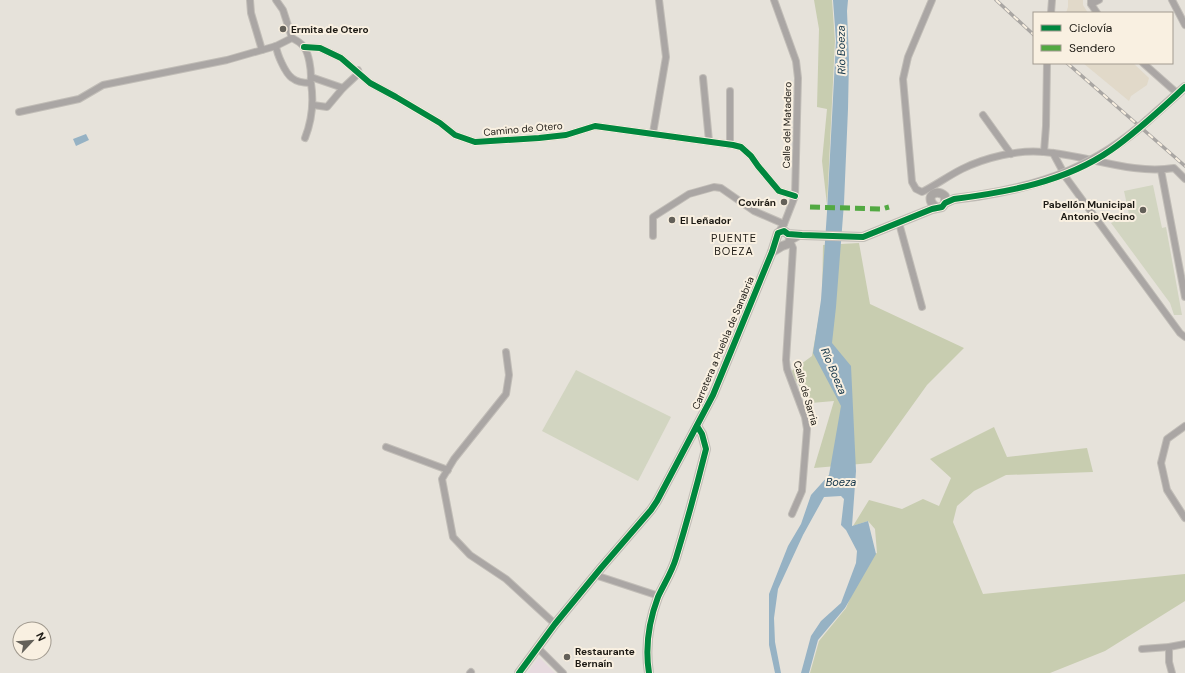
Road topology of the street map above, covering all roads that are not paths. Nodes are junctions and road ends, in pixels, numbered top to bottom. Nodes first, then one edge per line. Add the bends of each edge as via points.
1 (250, 0) edge
2 (276, 0) edge
3 (659, 0) edge
4 (774, 0) edge
5 (932, 0) edge
6 (1052, 0) edge
7 (1099, 0) edge
8 (1172, 0) edge
9 (1091, 2) edge
10 (1051, 12) edge
11 (1096, 12) edge
12 (1185, 25) edge
13 (292, 38) junction
14 (276, 46) junction
15 (304, 47) junction
16 (262, 50) junction
17 (1047, 64) edge
18 (1144, 64) edge
19 (358, 72) junction
20 (703, 78) dead end
21 (311, 82) junction
22 (1185, 87) edge
23 (343, 88) junction
24 (730, 91) dead end
25 (1178, 94) junction
26 (313, 105) junction
27 (19, 112) dead end
28 (983, 115) dead end
29 (653, 133) junction
30 (305, 138) dead end
31 (709, 141) junction
32 (730, 145) junction
33 (1044, 152) junction
34 (1053, 153) junction
35 (1011, 154) junction
36 (1161, 170) junction
37 (1185, 179) edge
38 (937, 184) junction
39 (926, 190) junction
40 (795, 196) junction
41 (944, 197) junction
42 (932, 202) junction
43 (899, 223) junction
44 (654, 236) dead end
45 (784, 237) junction
46 (1185, 297) edge
47 (922, 307) dead end
48 (1185, 337) edge
49 (506, 352) dead end
50 (697, 426) junction
51 (1185, 426) edge
52 (386, 447) dead end
53 (448, 470) junction
54 (792, 514) dead end
55 (1185, 518) edge
56 (595, 575) junction
57 (659, 596) junction
58 (555, 624) junction
59 (1185, 644) edge
60 (1169, 647) junction
61 (538, 648) junction
62 (1142, 649) dead end
63 (519, 673) edge
64 (563, 673) edge
65 (649, 673) edge
66 (1172, 673) edge

1 - 16 street via 251,13
2 - 13 street via 283,10
3 - 29 street via 666,57
4 - 40 street, Calle del Matadero via 796,61 798,78
5 - 39 street via 908,57 903,79 912,182 916,189 922,192
6 - 10 street
7 - 9 street
8 - 12 street
9 - 11 street
13 - 14 street
13 - 15 street
14 - 16 street
14 - 21 street via 288,74 299,82
15 - 19 street, Camino de Otero via 316,47 329,52
15 - 21 street via 308,54
16 - 27 street via 227,60 103,85 79,99
17 - 33 street
18 - 25 street
19 - 23 street
19 - 29 street, Camino de Otero via 370,83 440,123 455,135 475,142 566,135 595,126
20 - 31 street
21 - 23 street
21 - 26 street
22 - 25 street
23 - 26 street via 327,107
24 - 32 street
25 - 41 street, bridge via 1134,133 1109,151 1057,177 1023,188 954,199
26 - 30 street
28 - 35 street
29 - 31 street, Camino de Otero
31 - 32 street, Camino de Otero
32 - 40 street, Camino de Otero via 741,147 751,156 779,191
33 - 34 street
33 - 35 street
34 - 36 street via 1102,163
34 - 48 street via 1080,198
35 - 38 street via 978,162
36 - 37 street via 1174,168
36 - 46 street
38 - 39 street
38 - 41 street
39 - 42 street
40 - 45 street, Calle del Matadero
41 - 42 street via 938,192 934,194
41 - 42 street via 942,207
42 - 43 street via 915,216
43 - 45 street via 863,237
43 - 47 street
44 - 45 street via 653,217 689,194 714,187 721,188 754,211
45 - 50 street, Carretera a Puebla de Sanabria via 772,252 714,395
45 - 54 street, Calle de Sarria via 793,252 787,369 807,429 802,491
49 - 53 street via 509,375 506,394
50 - 56 street, Carretera a Puebla de Sanabria via 651,510
50 - 57 street via 706,449 676,560
51 - 55 street via 1168,439 1161,463 1167,490
52 - 53 street
53 - 58 street via 442,479 453,537 470,555 506,580
56 - 57 street
56 - 58 street, Carretera a Puebla de Sanabria
57 - 65 street via 649,634
58 - 61 street, Carretera a Puebla de Sanabria
59 - 60 street
60 - 62 street
60 - 66 street
61 - 63 street, Carretera a Puebla de Sanabria
61 - 64 street

